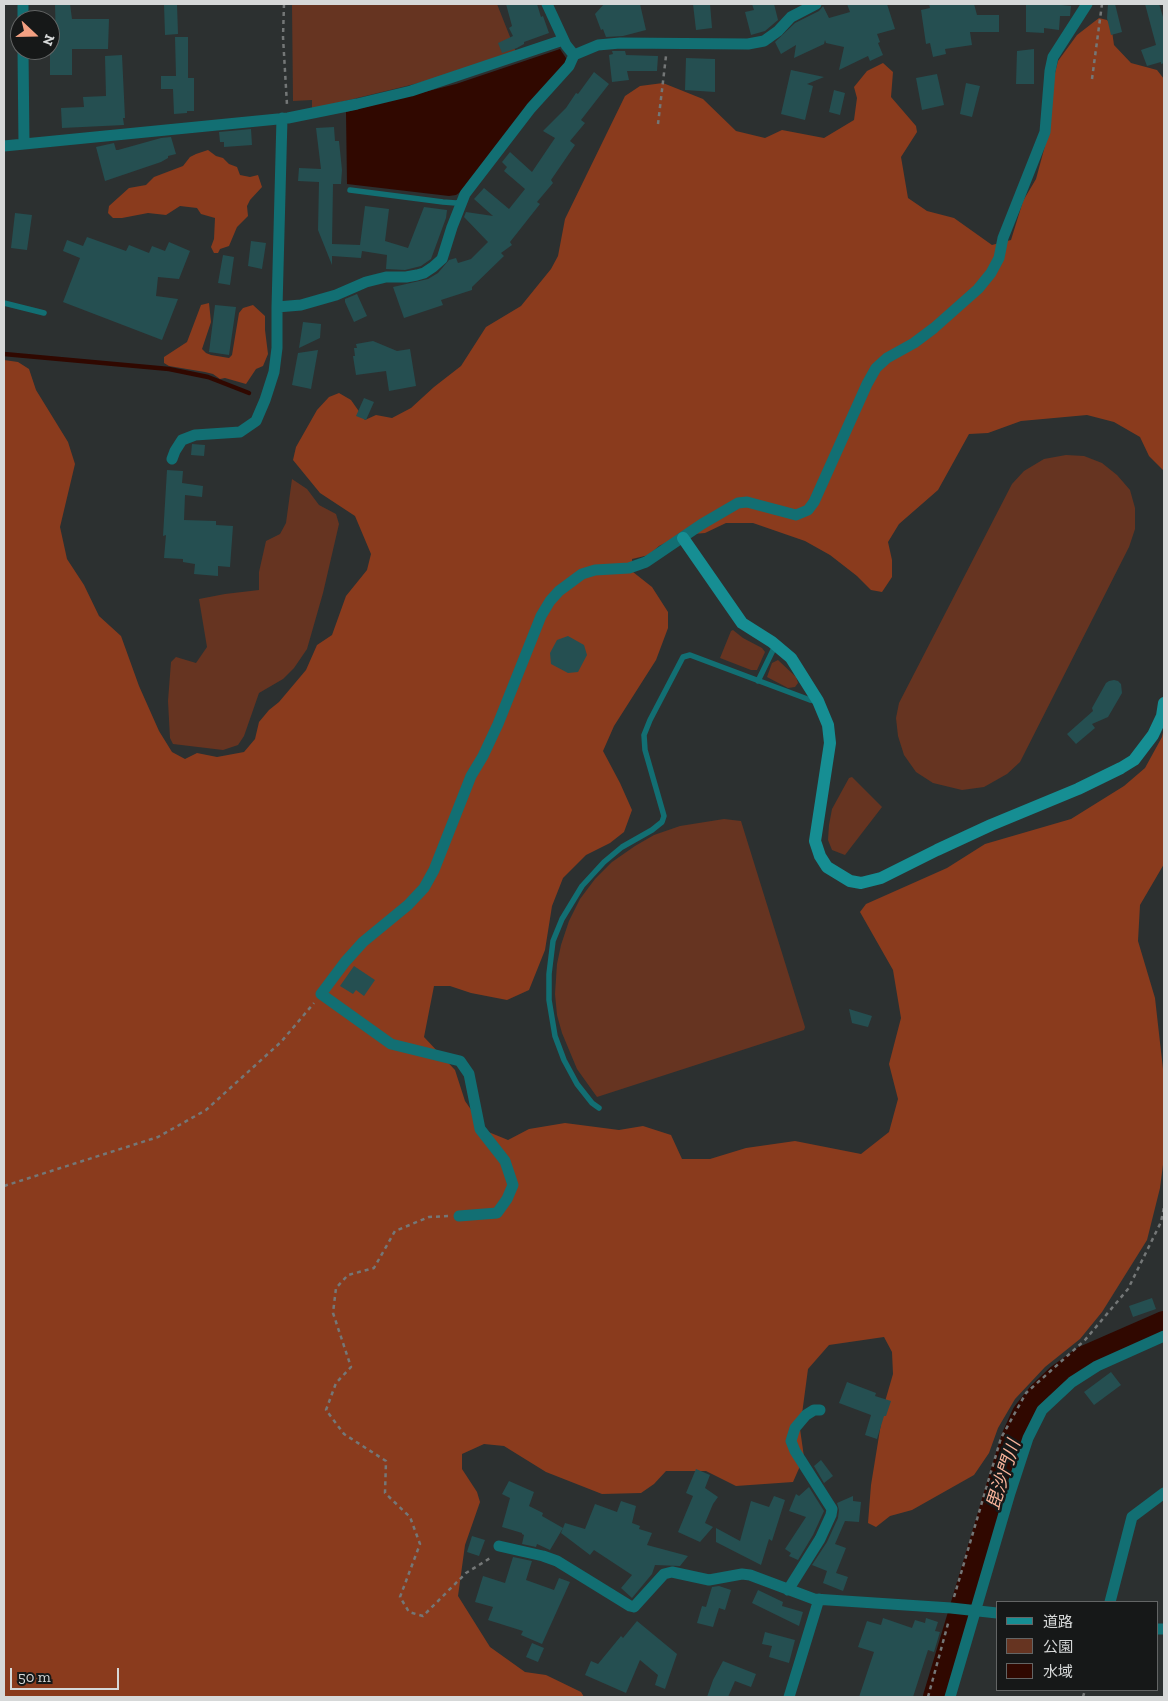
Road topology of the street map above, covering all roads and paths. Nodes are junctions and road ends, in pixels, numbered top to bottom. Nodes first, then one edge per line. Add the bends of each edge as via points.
1 (284, 4) edge
2 (547, 4) edge
3 (816, 4) edge
4 (1087, 4) edge
5 (1102, 4) edge
6 (563, 40) junction
7 (667, 44) junction
8 (574, 55) junction
9 (23, 60) edge
10 (1092, 79) dead end
11 (285, 118) junction
12 (658, 124) dead end
13 (24, 144) junction
14 (4, 146) edge
15 (350, 190) dead end
16 (462, 201) junction
17 (4, 303) edge
18 (277, 307) junction
19 (44, 314) dead end
20 (172, 459) dead end
21 (683, 538) junction
22 (776, 644) junction
23 (758, 681) junction
24 (818, 701) junction
25 (1164, 703) edge
26 (321, 994) junction
27 (599, 1108) dead end
28 (4, 1186) edge
29 (459, 1216) joint
30 (1164, 1336) edge
31 (820, 1410) dead end
32 (1164, 1493) edge
33 (499, 1546) joint
34 (788, 1590) junction
35 (819, 1599) junction
36 (1110, 1601) edge
37 (951, 1608) junction
38 (976, 1611) junction
39 (996, 1612) edge
40 (789, 1697) edge
41 (928, 1697) edge
42 (950, 1697) edge

1 - 11 path
2 - 6 street
3 - 7 street via 791,17 764,41 748,44
4 - 21 street via 1053,57 1045,132 991,274 934,328 876,368 826,479 808,510 796,515 747,502 738,503
5 - 10 path
6 - 8 street
6 - 11 street via 411,91
7 - 8 street via 598,45
7 - 12 path
8 - 16 street via 569,66 531,108
9 - 13 street
11 - 13 street
11 - 18 street
13 - 14 street
15 - 16 lane via 443,202
16 - 18 street via 442,259 424,273 372,280 319,300
17 - 19 lane
18 - 20 street via 274,372 256,421 240,432 195,435 182,440
21 - 22 street via 742,623
21 - 26 street via 638,565 582,574 571,580 550,601 424,888 363,942
22 - 23 lane
22 - 24 street via 792,658
23 - 24 lane
23 - 27 lane via 690,656 682,657 644,735 645,750 664,816 662,822 622,846 604,862 582,886 562,919 554,941 549,974 549,1000 555,1036 577,1084
24 - 25 street via 828,725 830,743 815,841 827,867 850,881 861,882 881,878 991,825 1078,789 1134,760 1153,735
26 - 28 path via 281,1042 206,1110 158,1137
26 - 29 street via 391,1044 460,1061 469,1074 480,1129 505,1161 513,1185 497,1213
29 - 33 path via 429,1217 395,1231 374,1268 348,1275 336,1288 333,1313 352,1367 336,1383 326,1410 344,1434 386,1461 385,1493 410,1517 420,1544 400,1597 409,1612 423,1616 466,1574 496,1554
30 - 38 street via 1097,1366 1072,1382 1042,1410 1028,1438
31 - 34 street via 806,1415 795,1428 791,1441 832,1509 831,1515
32 - 36 street via 1132,1517
33 - 34 street via 557,1561 634,1607 664,1574 672,1572 709,1580 750,1575
34 - 35 street
35 - 37 street
35 - 40 street
37 - 38 street
37 - 41 path
38 - 39 street
38 - 42 street

